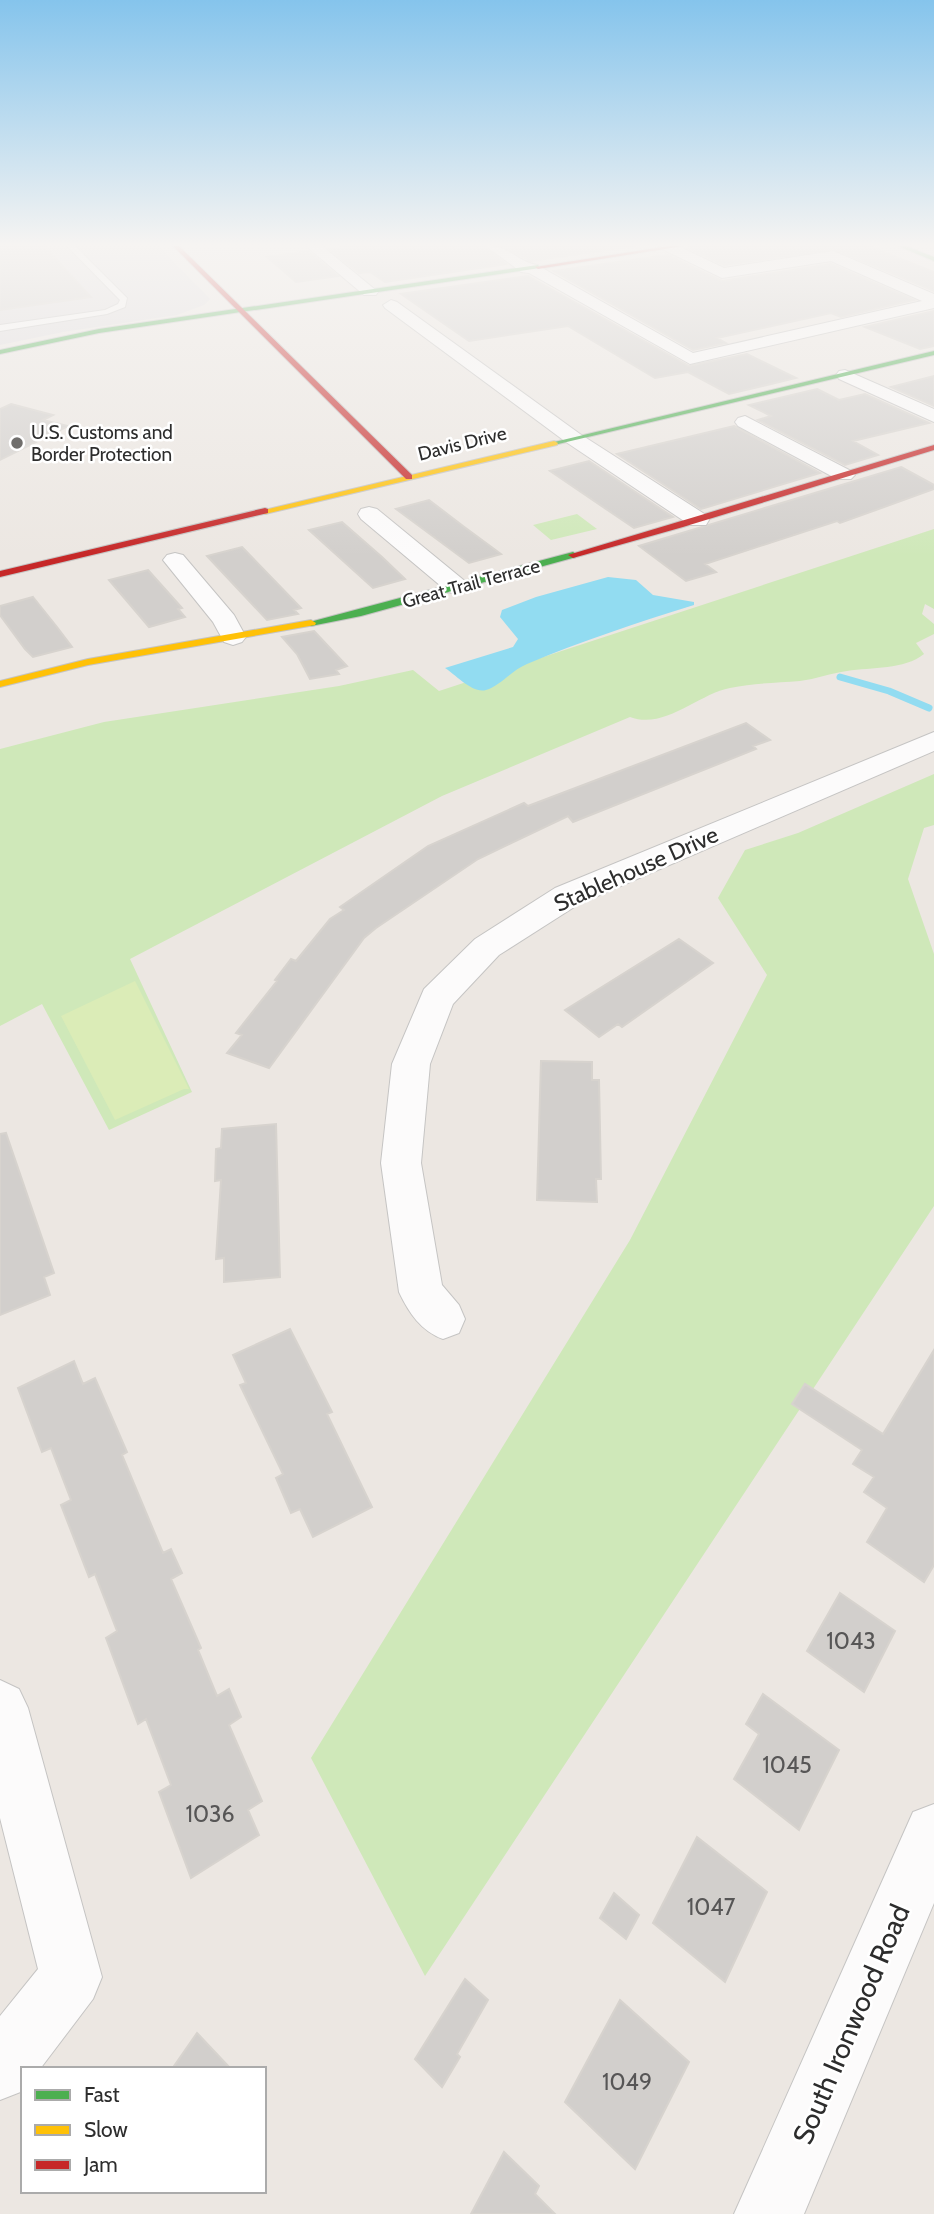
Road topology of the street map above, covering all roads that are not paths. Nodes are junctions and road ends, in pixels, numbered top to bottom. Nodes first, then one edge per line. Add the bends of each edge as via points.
1 (282, 349) edge
2 (452, 349) edge
3 (673, 349) edge
4 (731, 349) edge
5 (934, 354) edge
6 (845, 374) junction
7 (934, 416) edge
8 (744, 422) dead end
9 (573, 438) junction
10 (934, 447) edge
11 (844, 475) junction
12 (409, 477) junction
13 (369, 514) dead end
14 (698, 520) junction
15 (175, 560) dead end
16 (0, 574) edge
17 (457, 587) junction
18 (233, 637) junction
19 (0, 683) edge
20 (934, 741) edge
21 (443, 1319) dead end
22 (0, 1708) edge
23 (934, 1833) edge
24 (0, 2068) edge
25 (769, 2214) edge

1 - 12 street
2 - 9 street
3 - 4 street via 690,359
5 - 6 street, Davis Drive
6 - 7 street
6 - 9 street, Davis Drive
8 - 11 street
9 - 12 street, Davis Drive
9 - 14 street
10 - 11 street, Great Trail Terrace
11 - 14 street, Great Trail Terrace
12 - 16 street, Davis Drive
13 - 17 street
14 - 17 street, Great Trail Terrace
15 - 18 street via 226,620
17 - 18 street, Great Trail Terrace via 357,614
18 - 19 street, Great Trail Terrace via 93,659
20 - 21 street, Stablehouse Drive via 567,896 487,947 437,999 411,1064 401,1163 421,1292
22 - 24 street via 71,1976
23 - 25 street, South Ironwood Road

